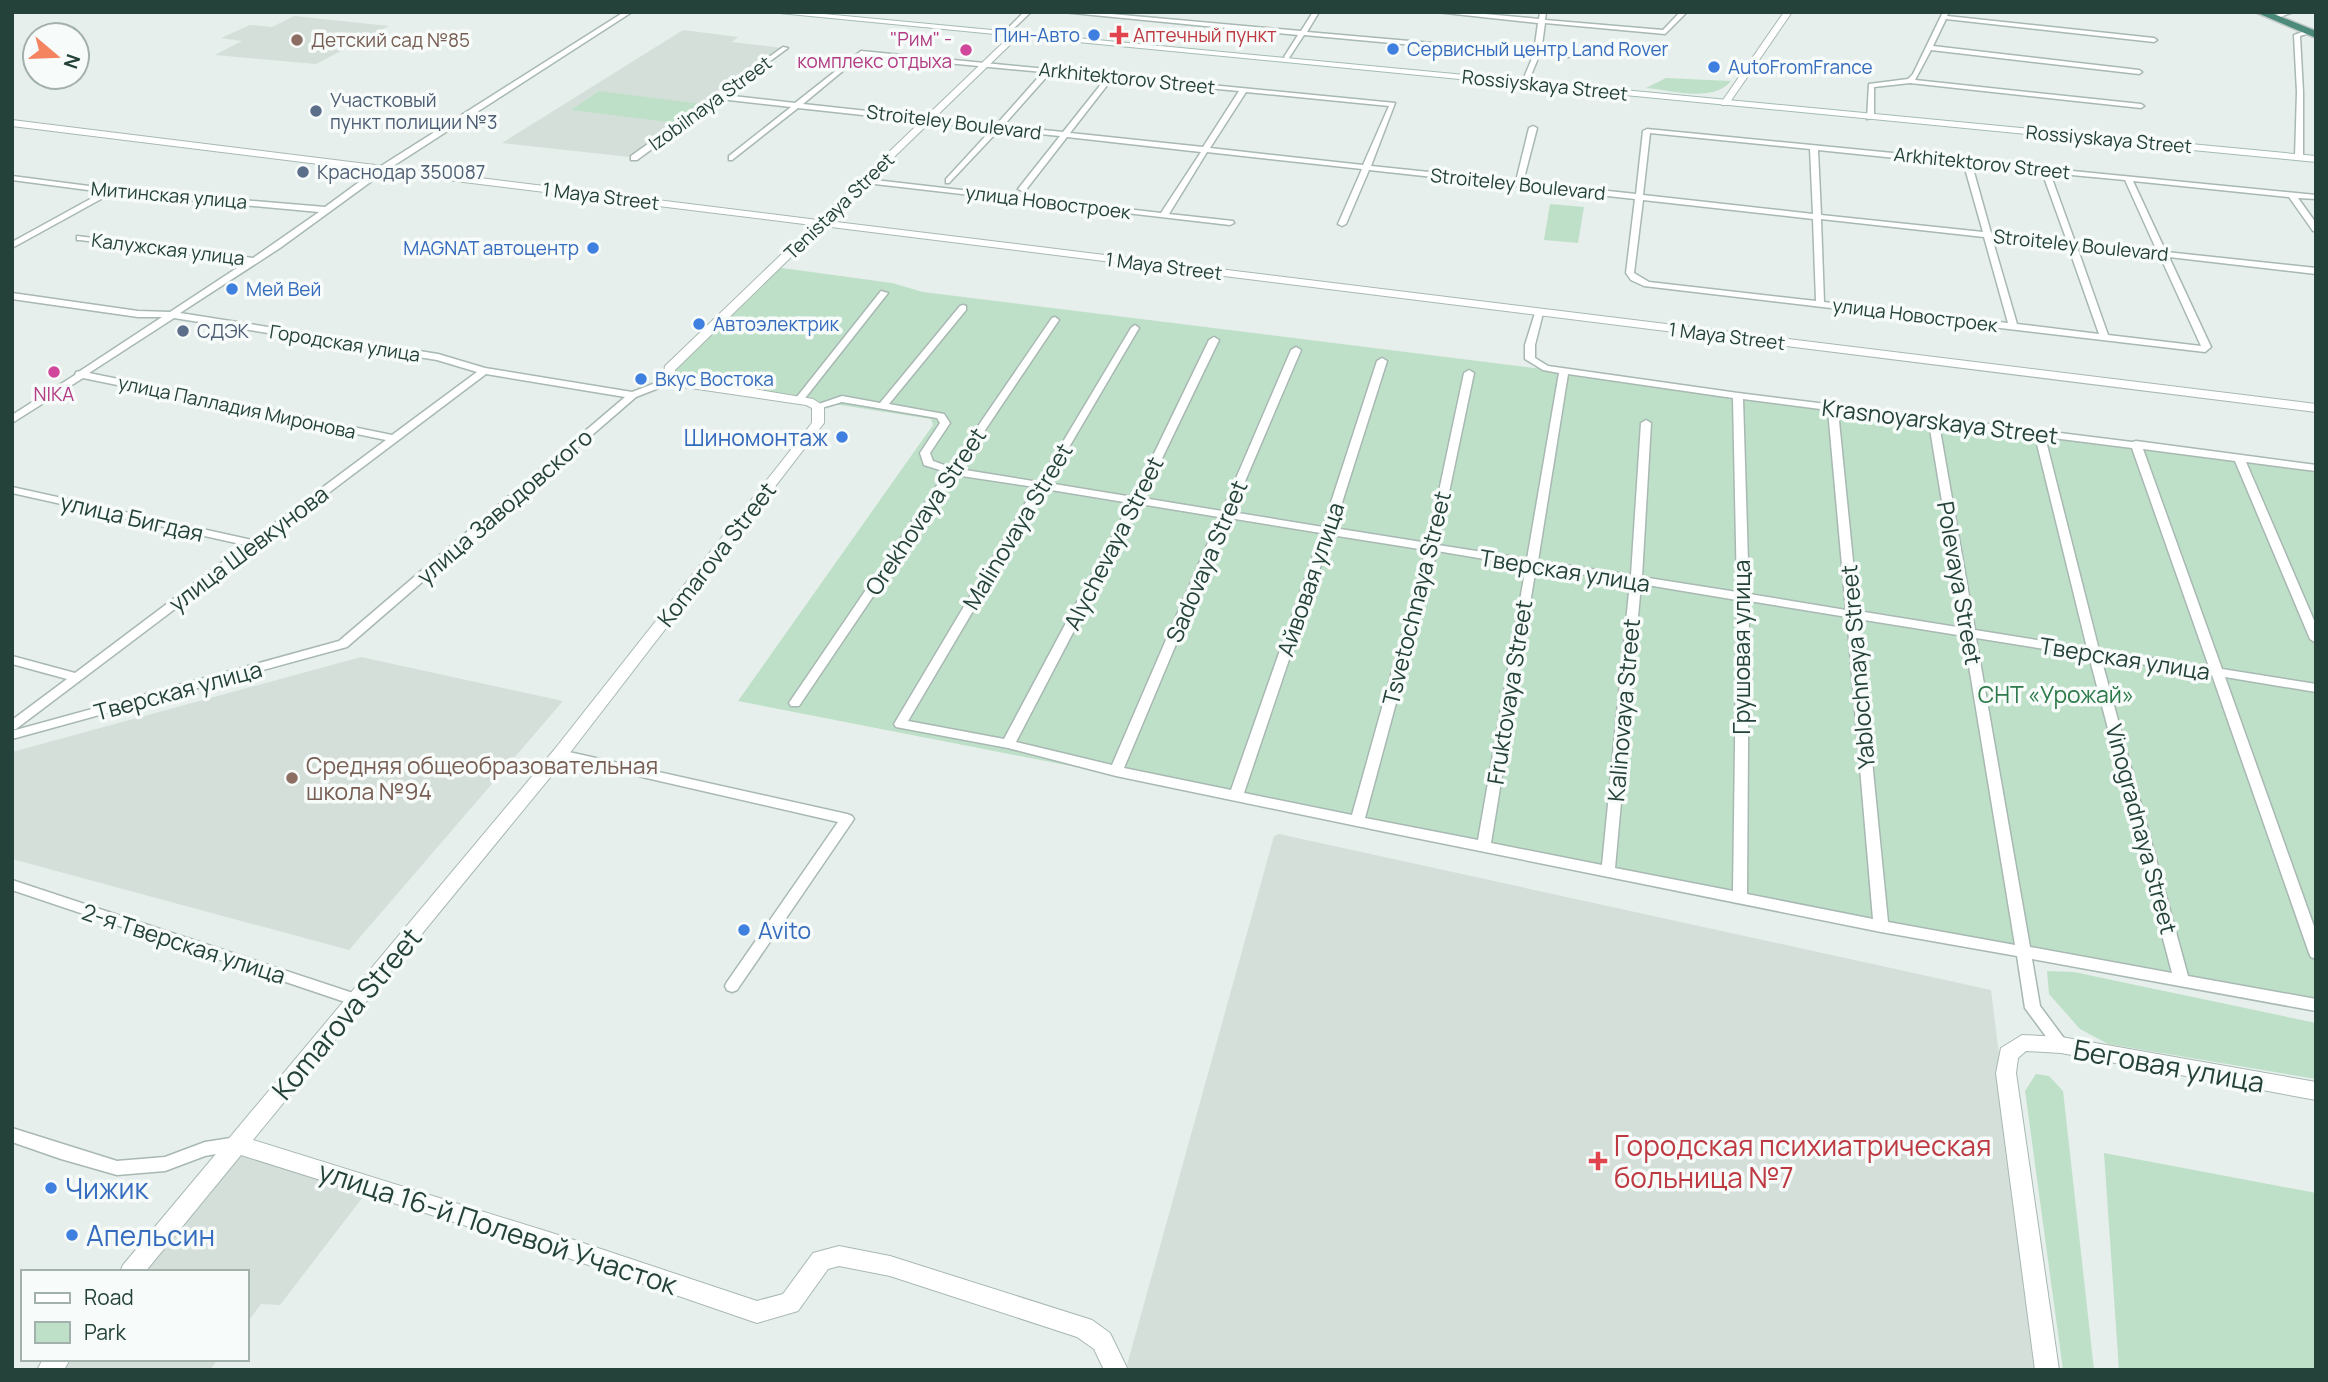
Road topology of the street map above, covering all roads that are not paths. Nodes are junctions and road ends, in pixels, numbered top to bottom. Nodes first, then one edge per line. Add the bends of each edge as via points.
1 (629, 12) edge
2 (773, 12) edge
3 (812, 12) edge
4 (1028, 12) edge
5 (1065, 12) edge
6 (1316, 12) edge
7 (1439, 12) edge
8 (1543, 12) edge
9 (1684, 12) edge
10 (1788, 12) edge
11 (1796, 12) edge
12 (2259, 12) edge
13 (1944, 14) edge
14 (2278, 15) edge
15 (1540, 21) junction
16 (1012, 33) junction
17 (1303, 33) junction
18 (2313, 33) edge
19 (2154, 40) dead end
20 (785, 48) dead end
21 (1929, 48) junction
22 (1537, 54) junction
23 (1575, 55) dead end
24 (1287, 57) junction
25 (985, 64) junction
26 (1049, 70) junction
27 (2139, 72) dead end
28 (1111, 76) junction
29 (1910, 81) junction
30 (1525, 82) junction
31 (1244, 89) junction
32 (720, 97) junction
33 (1731, 102) junction
34 (798, 105) junction
35 (2141, 106) dead end
36 (1870, 116) junction
37 (929, 120) junction
38 (12, 123) edge
39 (1000, 127) junction
40 (1533, 128) dead end
41 (1065, 135) junction
42 (1814, 146) junction
43 (1205, 150) junction
44 (2298, 156) junction
45 (634, 158) dead end
46 (732, 158) dead end
47 (2316, 158) edge
48 (1967, 161) junction
49 (1367, 167) junction
50 (382, 169) junction
51 (2045, 169) junction
52 (2127, 177) junction
53 (12, 178) edge
54 (866, 181) junction
55 (949, 181) dead end
56 (1519, 184) junction
57 (1023, 189) dead end
58 (112, 191) junction
59 (2292, 195) junction
60 (2316, 197) edge
61 (1641, 198) junction
62 (329, 209) junction
63 (1164, 215) junction
64 (1818, 216) junction
65 (821, 223) junction
66 (1230, 223) dead end
67 (1342, 224) dead end
68 (2316, 229) edge
69 (1987, 235) junction
70 (12, 236) edge
71 (28, 238) junction
72 (80, 238) dead end
73 (2074, 245) junction
74 (12, 246) edge
75 (2163, 254) junction
76 (255, 261) junction
77 (2316, 271) edge
78 (884, 293) dead end
79 (12, 296) edge
80 (1820, 304) junction
81 (963, 308) dead end
82 (1539, 313) junction
83 (174, 315) junction
84 (1055, 320) dead end
85 (2013, 327) junction
86 (1135, 328) dead end
87 (2105, 338) junction
88 (1214, 340) dead end
89 (1296, 350) dead end
90 (1382, 361) dead end
91 (484, 371) junction
92 (1564, 371) junction
93 (1469, 373) dead end
94 (79, 374) junction
95 (671, 380) junction
96 (634, 395) junction
97 (1738, 396) junction
98 (799, 400) junction
99 (883, 405) junction
100 (1833, 407) junction
101 (2316, 408) edge
102 (819, 409) junction
103 (12, 419) edge
104 (1933, 420) junction
105 (1646, 423) dead end
106 (2039, 433) junction
107 (395, 439) junction
108 (2136, 444) junction
109 (2239, 458) junction
110 (2316, 468) edge
111 (952, 471) junction
112 (1042, 486) junction
113 (12, 491) edge
114 (1136, 502) junction
115 (1224, 516) junction
116 (1327, 532) junction
117 (253, 544) junction
118 (1432, 548) junction
119 (1531, 565) junction
120 (1636, 581) junction
121 (1743, 598) junction
122 (1853, 615) junction
123 (1969, 634) junction
124 (2316, 639) edge
125 (343, 644) joint
126 (2094, 653) junction
127 (12, 660) edge
128 (2215, 672) junction
129 (76, 677) junction
130 (2316, 688) edge
131 (795, 703) dead end
132 (12, 726) edge
133 (12, 735) edge
134 (1008, 744) junction
135 (560, 754) junction
136 (1116, 771) junction
137 (1236, 796) junction
138 (1357, 821) junction
139 (1484, 846) junction
140 (1608, 871) junction
141 (12, 885) edge
142 (1740, 898) junction
143 (1881, 926) junction
144 (2024, 952) junction
145 (2316, 953) edge
146 (2182, 982) junction
147 (732, 986) dead end
148 (348, 996) junction
149 (2316, 1006) edge
150 (2061, 1045) junction
151 (2316, 1091) edge
152 (12, 1135) edge
153 (237, 1144) junction
154 (133, 1270) edge
155 (1116, 1370) edge
156 (2047, 1370) edge

1 - 50 street
2 - 16 main road, Rossiyskaya Street
3 - 16 main road, Rossiyskaya Street
4 - 16 street
5 - 17 street
6 - 17 street
7 - 15 street
8 - 15 street
9 - 15 street via 1665,32
10 - 33 street
11 - 33 street
12 - 14 highway
13 - 19 street
13 - 21 street
14 - 18 highway
15 - 22 street
16 - 24 main road, Rossiyskaya Street
16 - 25 street, Tenistaya Street
16 - 30 main road, Rossiyskaya Street
17 - 22 street
17 - 24 street
18 - 44 street via 2297,36
20 - 32 street, Izobilnaya Street
21 - 27 street
21 - 29 street
22 - 23 street
22 - 30 street
24 - 30 main road, Rossiyskaya Street
25 - 26 street, Arkhitektorov Street
25 - 34 street, Arkhitektorov Street via 862,53
25 - 37 street, Tenistaya Street
26 - 28 street, Arkhitektorov Street
26 - 39 street
28 - 31 street, Arkhitektorov Street
28 - 41 street
29 - 35 street
29 - 36 street via 1871,85
30 - 33 main road, Rossiyskaya Street
31 - 43 street
31 - 49 street, Arkhitektorov Street via 1393,104
32 - 34 street, Stroiteley Boulevard
32 - 45 street, Izobilnaya Street
33 - 36 main road, Rossiyskaya Street
34 - 37 street, Stroiteley Boulevard
34 - 46 street
36 - 44 main road, Rossiyskaya Street
37 - 39 street, Stroiteley Boulevard
37 - 54 street, Tenistaya Street
38 - 50 street, 1 Maya Street
39 - 41 street, Stroiteley Boulevard
39 - 55 street
40 - 56 street
41 - 43 street, Stroiteley Boulevard
41 - 57 street
42 - 48 street, Arkhitektorov Street
42 - 61 street, Arkhitektorov Street via 1647,131
42 - 64 street
43 - 49 street, Stroiteley Boulevard
43 - 63 street
44 - 47 main road, Rossiyskaya Street
48 - 51 street, Arkhitektorov Street
48 - 69 street
49 - 56 street, Stroiteley Boulevard
49 - 67 street
50 - 62 street
50 - 65 street, 1 Maya Street
51 - 52 street, Arkhitektorov Street
51 - 73 street
52 - 59 street, Arkhitektorov Street
52 - 75 street
53 - 58 street, Митинская улица
54 - 63 street, улица Новостроек
54 - 65 street, Tenistaya Street
56 - 61 street, Stroiteley Boulevard
58 - 62 street, Митинская улица
58 - 71 street
59 - 60 street, Arkhitektorov Street
59 - 68 street
61 - 64 street, Stroiteley Boulevard
61 - 80 street, улица Новостроек via 1630,273 1634,278 1647,284
62 - 76 street
63 - 66 street, улица Новостроек
64 - 69 street, Stroiteley Boulevard
64 - 80 street
65 - 82 street, 1 Maya Street
65 - 95 street, Tenistaya Street via 672,365 667,372
69 - 73 street, Stroiteley Boulevard
69 - 85 street
70 - 71 street
71 - 74 street
72 - 76 street, Калужская улица
73 - 75 street, Stroiteley Boulevard
73 - 87 street
75 - 77 street, Stroiteley Boulevard
75 - 87 street, улица Новостроек via 2205,349
76 - 83 street
78 - 98 street
79 - 83 street, Городская улица
80 - 85 street, улица Новостроек
81 - 99 street
82 - 92 street via 1530,359
82 - 101 street, 1 Maya Street
83 - 91 street, Городская улица via 438,357
83 - 94 street
84 - 111 street, Orekhovaya Street
85 - 87 street, улица Новостроек
86 - 112 street, Malinovaya Street
88 - 114 street, Alychevaya Street
89 - 115 street, Sadovaya Street
90 - 116 street, Айвовая улица
91 - 96 street, Городская улица
91 - 107 street, улица Шевкунова
92 - 97 street, Krasnoyarskaya Street
92 - 119 street, Fruktovaya Street
93 - 118 street, Tsvetochnaya Street
94 - 103 street
94 - 107 street, улица Палладия Миронова
95 - 96 street, улица Заводовского
95 - 98 street
96 - 125 street, улица Заводовского
97 - 100 street, Krasnoyarskaya Street
97 - 121 street, Грушовая улица
98 - 102 street
99 - 102 street via 842,399
99 - 111 street, Тверская улица via 941,416 945,423 925,453 928,463
100 - 104 street, Krasnoyarskaya Street
100 - 122 street, Yablochnaya Street
102 - 135 street, Komarova Street via 818,423
104 - 106 street, Krasnoyarskaya Street
104 - 123 street, Polevaya Street
105 - 120 street, Kalinovaya Street
106 - 108 street, Krasnoyarskaya Street
106 - 126 street, Vinogradnaya Street
107 - 117 street, улица Шевкунова
108 - 109 street, Krasnoyarskaya Street
108 - 128 street
109 - 110 street, Krasnoyarskaya Street
109 - 124 street
111 - 112 street, Тверская улица
111 - 131 street, Orekhovaya Street
112 - 114 street, Тверская улица
112 - 134 street, Malinovaya Street via 900,724
113 - 117 street, улица Бигдая
114 - 115 street, Тверская улица
114 - 134 street, Alychevaya Street
115 - 116 street, Тверская улица
115 - 136 street, Sadovaya Street
116 - 118 street, Тверская улица
116 - 137 street, Айвовая улица
117 - 129 street, улица Шевкунова
118 - 119 street, Тверская улица
118 - 138 street, Tsvetochnaya Street
119 - 120 street, Тверская улица
119 - 139 street, Fruktovaya Street
120 - 121 street, Тверская улица
120 - 140 street, Kalinovaya Street
121 - 122 street, Тверская улица
121 - 142 street, Грушовая улица
122 - 123 street, Тверская улица
122 - 143 street, Yablochnaya Street
123 - 126 street, Тверская улица
123 - 144 street, Polevaya Street
125 - 133 street, Тверская улица
126 - 128 street, Тверская улица
126 - 146 street, Vinogradnaya Street
127 - 129 street
128 - 130 street, Тверская улица
128 - 145 street
129 - 132 street, улица Шевкунова
134 - 136 street
135 - 147 street via 847,819
135 - 148 street, Komarova Street
136 - 137 street
137 - 138 street
138 - 139 street
139 - 140 street
140 - 142 street
141 - 148 street, 2-я Тверская улица
142 - 143 street
143 - 144 street
144 - 146 street
144 - 150 street via 2033,1007
146 - 149 street
148 - 153 street, Komarova Street
150 - 151 street, Беговая улица
150 - 156 street, Беговая улица via 2022,1043 2008,1054 2006,1073
152 - 153 street via 117,1168 165,1164 205,1149
153 - 154 street, Komarova Street
153 - 155 street, улица 16-й Полевой Участок via 768,1310 790,1303 821,1260 839,1256 890,1266 1084,1328 1102,1341

